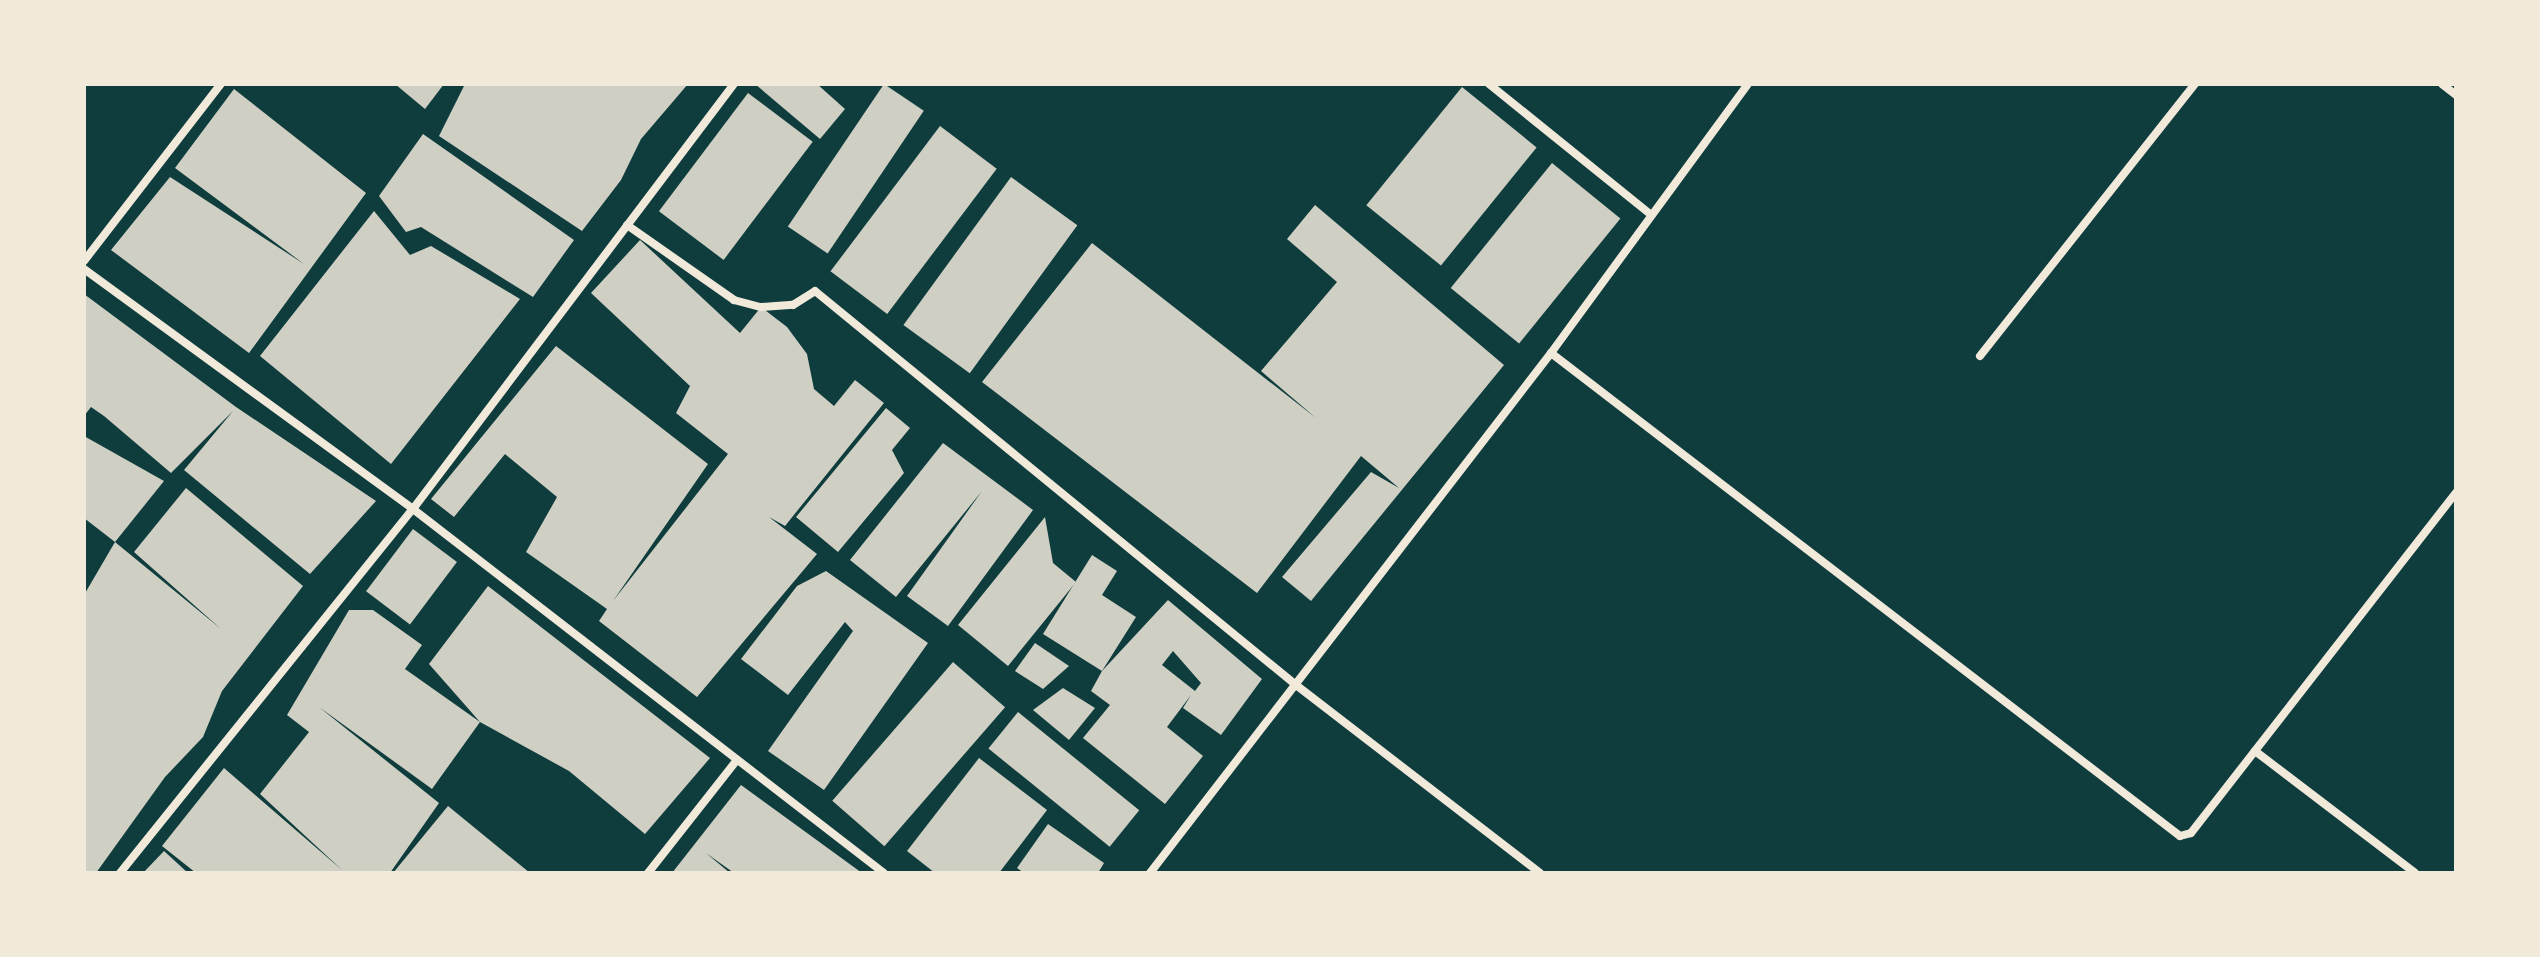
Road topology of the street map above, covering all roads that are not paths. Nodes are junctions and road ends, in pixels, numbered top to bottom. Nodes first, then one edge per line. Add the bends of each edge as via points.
1 (221, 84) edge
2 (734, 84) edge
3 (1489, 84) edge
4 (1748, 84) edge
5 (2195, 84) edge
6 (2442, 84) edge
7 (2456, 95) edge
8 (1650, 214) junction
9 (627, 225) junction
10 (84, 261) edge
11 (84, 269) edge
12 (1551, 353) junction
13 (1980, 356) dead end
14 (2456, 492) edge
15 (413, 509) junction
16 (1296, 685) junction
17 (2255, 751) junction
18 (737, 760) junction
19 (120, 873) edge
20 (648, 873) edge
21 (884, 873) edge
22 (1150, 873) edge
23 (1540, 873) edge
24 (2415, 873) edge

1 - 10 street
2 - 9 street
3 - 8 street
4 - 8 street
5 - 13 street
6 - 7 street
8 - 12 street
9 - 15 street
9 - 16 street via 734,300 761,307 793,305 815,291
11 - 15 street
12 - 16 street
12 - 17 street via 2180,836 2191,833
14 - 17 street
15 - 18 street
15 - 19 street
16 - 22 street
16 - 23 street
17 - 24 street
18 - 20 street
18 - 21 street

